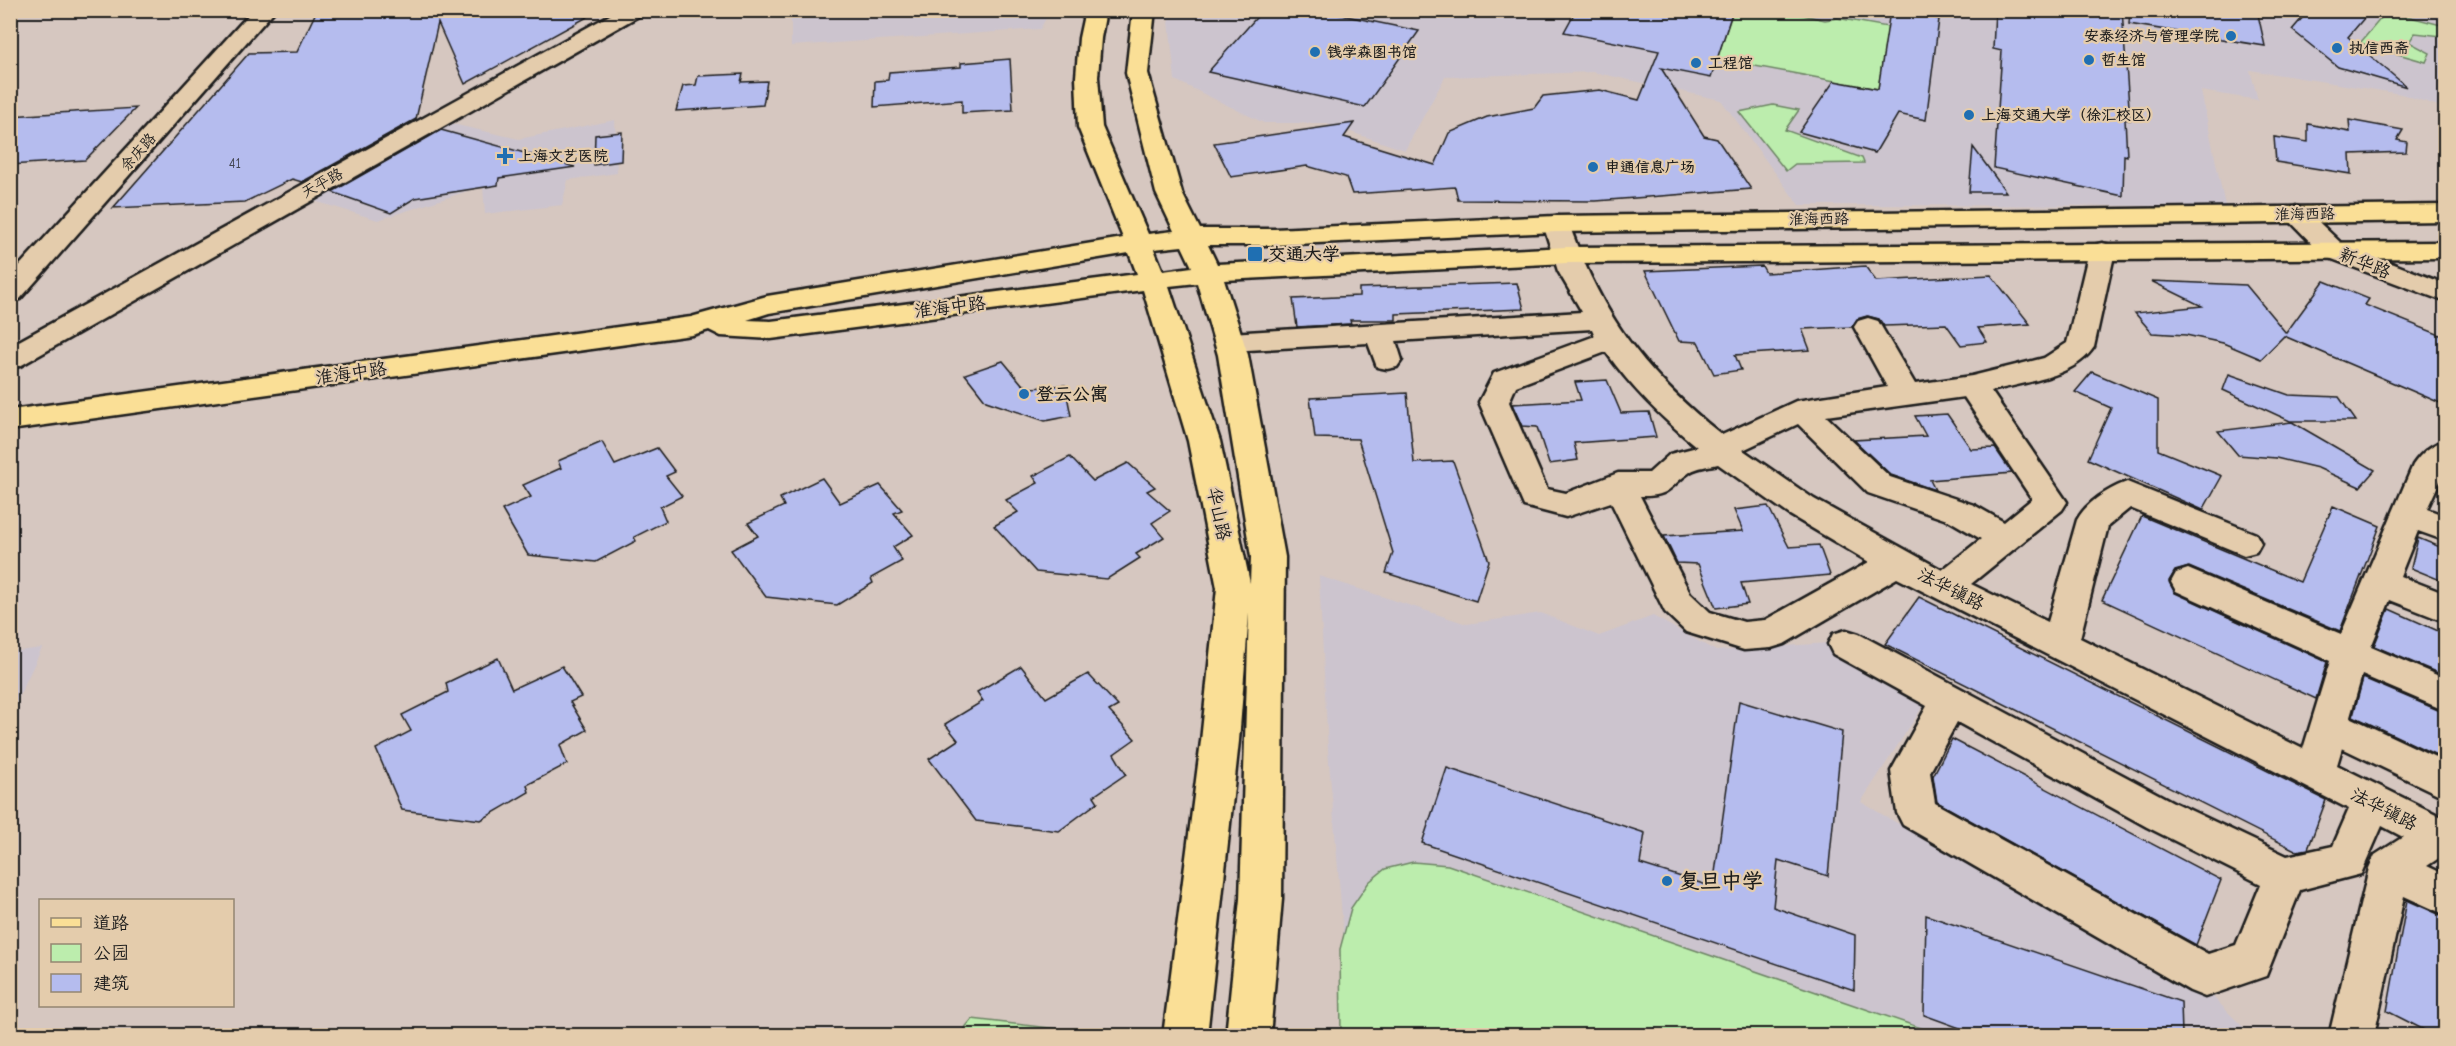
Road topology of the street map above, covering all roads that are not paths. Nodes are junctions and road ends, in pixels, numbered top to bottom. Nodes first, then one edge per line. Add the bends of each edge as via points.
1 (265, 10) edge
2 (635, 10) edge
3 (1096, 10) edge
4 (1144, 10) edge
5 (2445, 213) edge
6 (2296, 214) junction
7 (1556, 224) junction
8 (1192, 237) junction
9 (1138, 243) junction
10 (2333, 250) junction
11 (2445, 250) edge
12 (2102, 251) junction
13 (1567, 255) junction
14 (1208, 273) junction
15 (1154, 281) junction
16 (10, 293) edge
17 (2445, 294) edge
18 (692, 326) junction
19 (1868, 327) dead end
20 (1606, 330) junction
21 (1230, 342) junction
22 (10, 359) edge
23 (1972, 386) junction
24 (1906, 395) junction
25 (1803, 411) junction
26 (10, 420) edge
27 (1721, 451) junction
28 (2445, 451) edge
29 (1618, 484) junction
30 (2408, 514) junction
31 (2445, 529) edge
32 (2005, 538) junction
33 (2244, 543) dead end
34 (1897, 562) junction
35 (2188, 582) dead end
36 (2380, 582) junction
37 (1945, 586) junction
38 (2445, 609) edge
39 (1846, 644) dead end
40 (2060, 645) junction
41 (2350, 655) junction
42 (2445, 696) edge
43 (1950, 700) junction
44 (2330, 725) junction
45 (2316, 774) junction
46 (2445, 781) edge
47 (2372, 802) junction
48 (2442, 838) edge
49 (2389, 868) junction
50 (2285, 875) junction
51 (2445, 896) edge
52 (1185, 1035) edge
53 (1248, 1035) edge
54 (2351, 1035) edge

1 - 16 street, 余庆路
2 - 22 street, 天平路
3 - 9 main road, 华山路 via 1087,77 1090,127
4 - 8 main road via 1137,73 1169,192
5 - 6 main road, 淮海西路
6 - 7 main road, 淮海西路
6 - 10 street, 新华路
7 - 8 main road, 淮海西路
7 - 13 street, 法华镇路
8 - 9 main road, 淮海中路
8 - 14 main road
9 - 15 main road, 华山路
9 - 18 main road, 淮海中路 via 767,305
10 - 11 main road, 淮海西路
10 - 12 main road, 淮海西路
10 - 17 street, 新华路
12 - 13 main road, 淮海西路
12 - 23 street via 2080,347 2054,365
13 - 14 main road, 淮海西路
13 - 20 street, 法华镇路
14 - 15 main road, 淮海中路
14 - 21 main road
15 - 18 main road, 淮海中路 via 771,330
15 - 52 main road, 华山路 via 1204,441 1234,588
18 - 26 main road, 淮海中路
19 - 24 street
20 - 21 street via 1383,347
20 - 27 street, 法华镇路 via 1634,370 1674,413
20 - 29 street via 1504,380 1494,402 1535,498 1566,505
21 - 53 main road via 1268,557 1261,899
23 - 24 street
23 - 32 street via 2051,502
24 - 25 street
25 - 27 street
25 - 32 street via 1879,485 1962,513
27 - 29 street via 1682,462 1656,485
27 - 34 street, 法华镇路 via 1802,507
28 - 30 street via 2428,465
29 - 34 street via 1677,602 1698,622 1744,636 1771,634
30 - 31 street
30 - 36 street
32 - 37 street
33 - 40 street via 2127,494 2093,520
34 - 37 street, 法华镇路
35 - 41 street
36 - 38 street
36 - 41 street
37 - 40 street, 法华镇路
39 - 43 street
40 - 45 street, 法华镇路
41 - 42 street
41 - 44 street
43 - 50 street via 2161,815
43 - 50 street via 1910,771 1917,813 2205,976 2252,961
44 - 45 street
44 - 46 street
45 - 47 street, 法华镇路
47 - 48 street, 法华镇路
47 - 50 street via 2347,861
48 - 49 street
49 - 51 street
49 - 54 street

